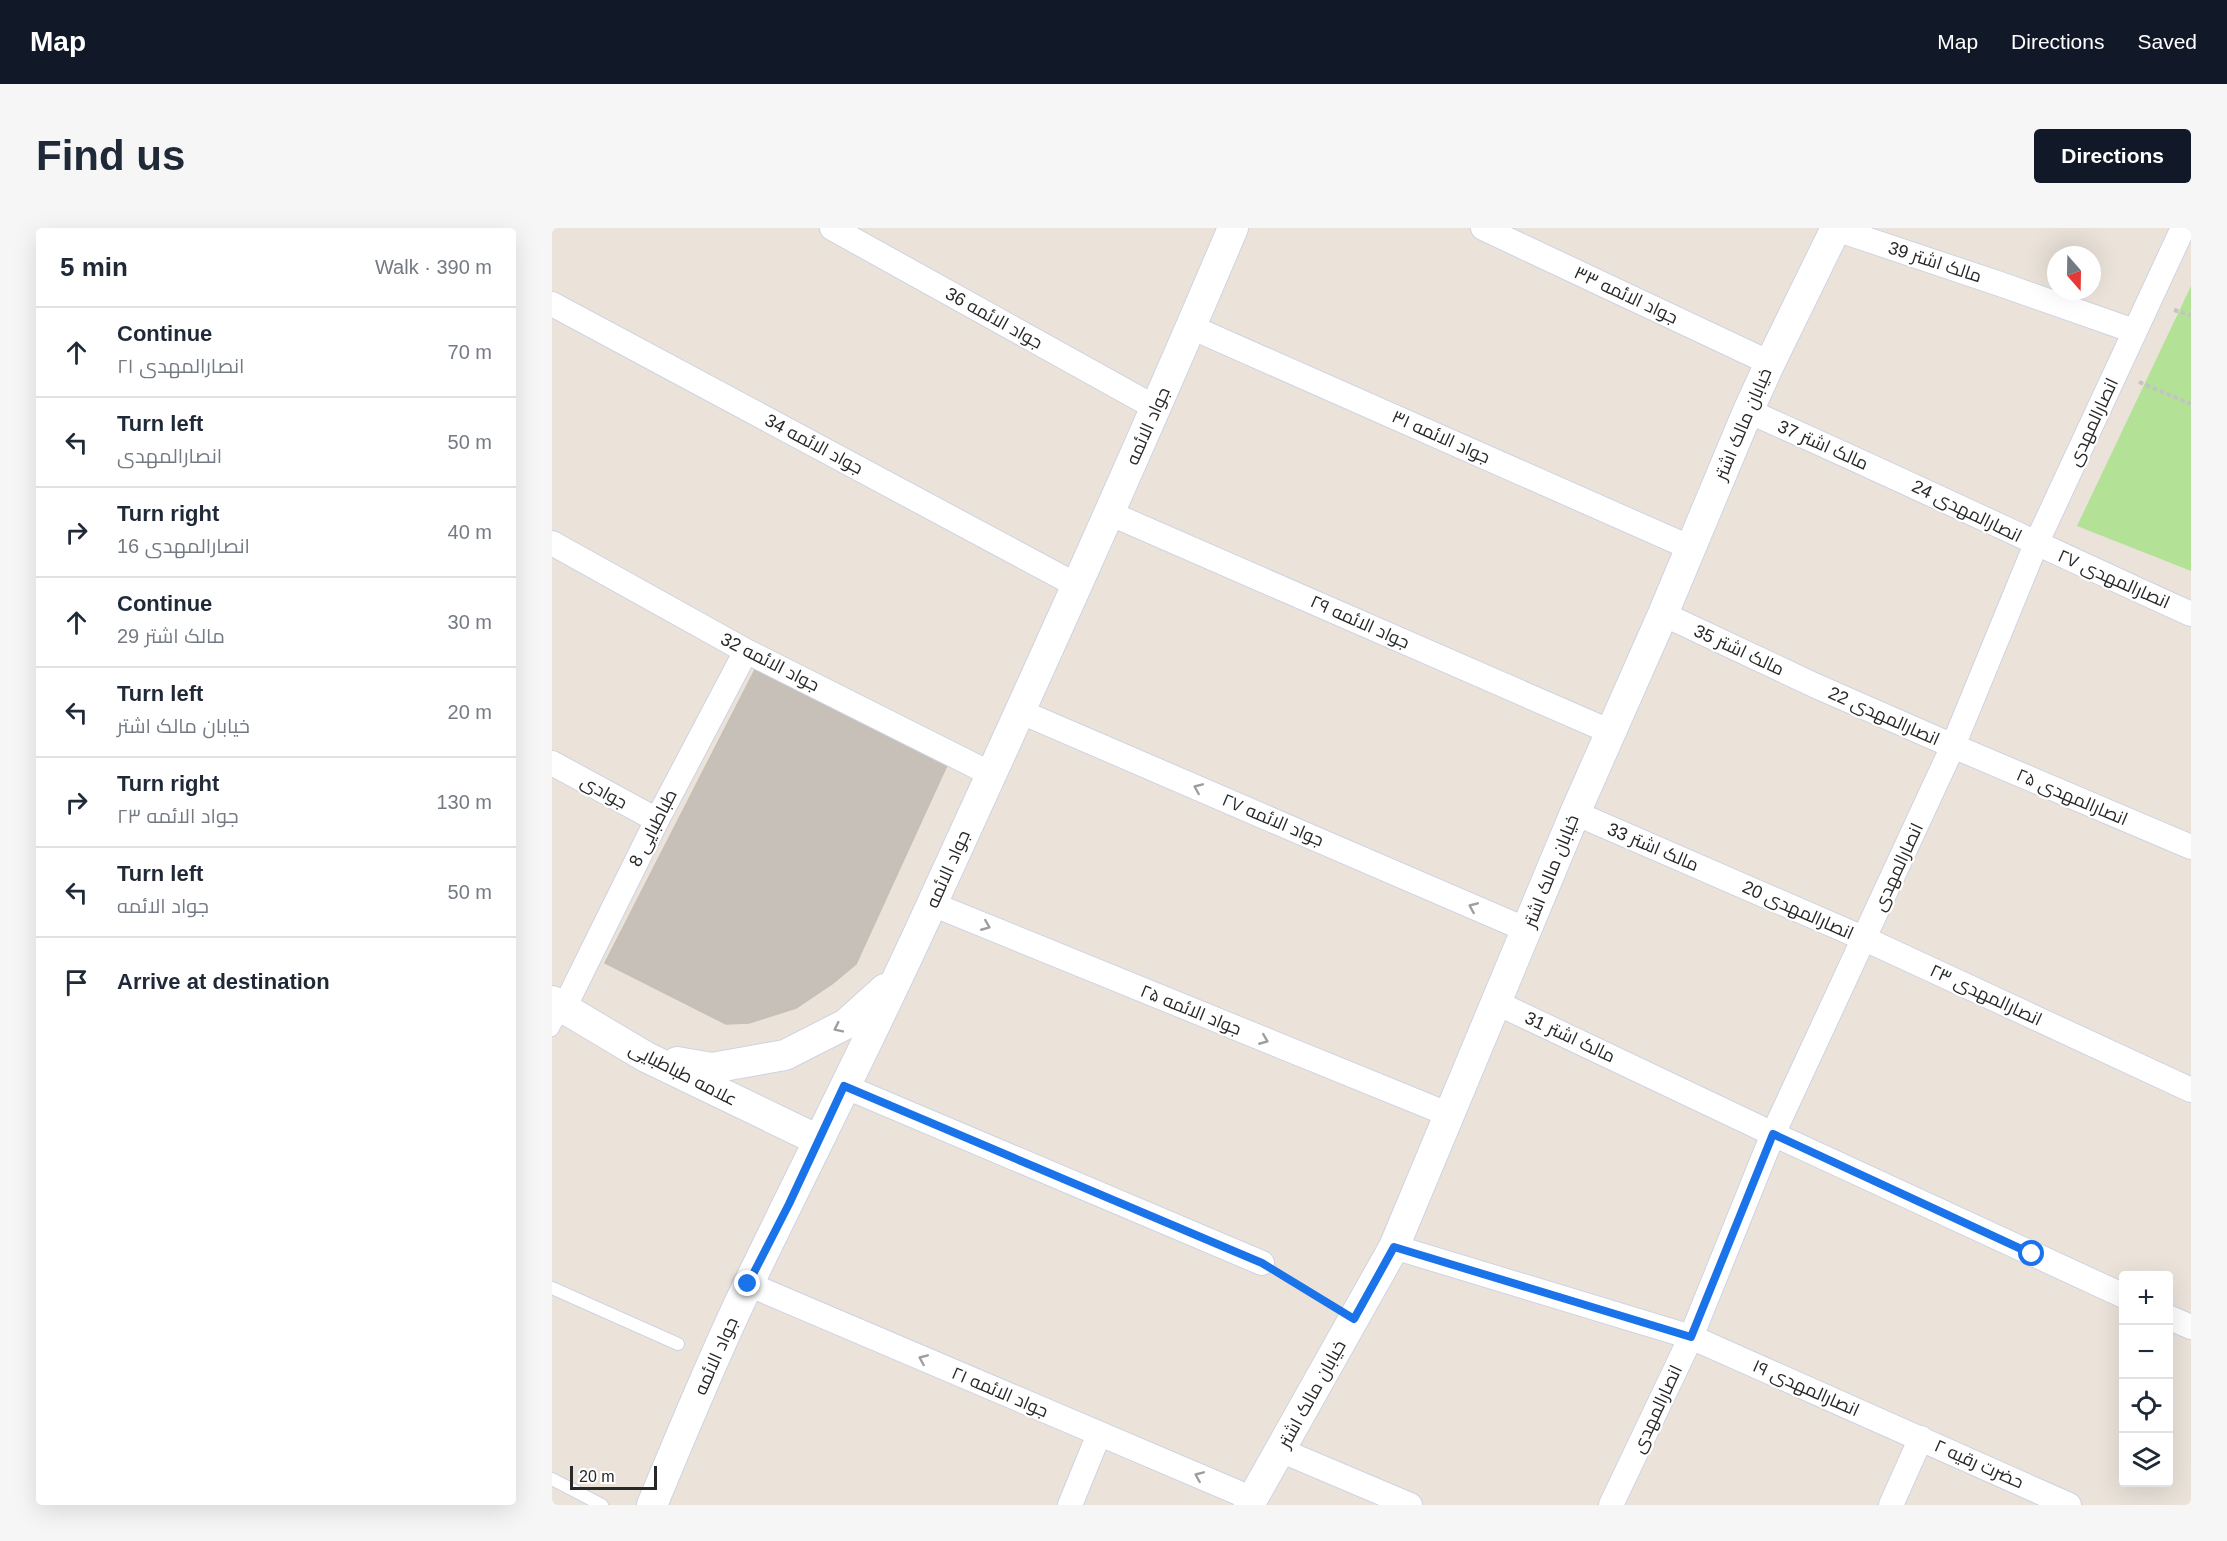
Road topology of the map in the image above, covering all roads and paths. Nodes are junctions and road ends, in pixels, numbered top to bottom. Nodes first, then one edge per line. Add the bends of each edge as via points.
1 (832, 228) edge
2 (1233, 228) edge
3 (1483, 228) edge
4 (2184, 228) edge
5 (1836, 229) edge
6 (552, 304) edge
7 (1191, 327) junction
8 (2134, 332) junction
9 (1770, 363) junction
10 (2116, 371) junction
11 (2191, 404) edge
12 (1156, 408) junction
13 (1748, 411) junction
14 (1897, 478) joint
15 (1109, 513) junction
16 (552, 543) edge
17 (2036, 544) junction
18 (1691, 548) junction
19 (1076, 585) junction
20 (1663, 614) junction
21 (2191, 614) edge
22 (747, 651) junction
23 (1816, 686) joint
24 (1019, 711) junction
25 (1611, 732) junction
26 (1953, 746) junction
27 (552, 763) edge
28 (991, 774) junction
29 (1575, 813) junction
30 (657, 820) junction
31 (2191, 847) edge
32 (1732, 880) joint
33 (932, 904) junction
34 (1527, 930) junction
35 (1865, 939) junction
36 (898, 976) junction
37 (1497, 1003) junction
38 (556, 1013) edge
39 (646, 1057) junction
40 (844, 1086) junction
41 (2191, 1090) edge
42 (1450, 1115) junction
43 (1773, 1134) junction
44 (818, 1140) junction
45 (1394, 1247) junction
46 (1262, 1263) joint
47 (748, 1284) junction
48 (552, 1288) edge
49 (2119, 1294) edge
50 (1354, 1319) junction
51 (2173, 1319) edge
52 (2191, 1328) edge
53 (1691, 1337) junction
54 (678, 1344) dead end
55 (1099, 1434) junction
56 (1922, 1438) junction
57 (1280, 1450) junction
58 (552, 1479) edge
59 (1251, 1502) edge
60 (602, 1505) edge
61 (652, 1505) edge
62 (1070, 1505) edge
63 (1410, 1505) edge
64 (1611, 1505) edge
65 (1891, 1505) edge
66 (2069, 1505) edge

1 - 12 street, جواد الائمه 36
2 - 7 street, جواد الائمه
3 - 9 street, جواد الائمه ۳۳
4 - 8 street, انصارالمهدی
5 - 8 street, مالک اشتر 39
5 - 9 street, خیابان مالک اشتر
6 - 19 street, جواد الائمه 34
7 - 12 street, جواد الائمه
7 - 18 street, جواد الائمه ۳۱
8 - 10 street, انصارالمهدی
9 - 13 street, خیابان مالک اشتر
10 - 11 path
10 - 17 street, انصارالمهدی
12 - 15 street, جواد الائمه
13 - 14 street, مالک اشتر 37
13 - 18 street, خیابان مالک اشتر
14 - 17 street, انصارالمهدی 24
15 - 19 street, جواد الائمه
15 - 25 street, جواد الائمه ۲۹
16 - 22 street, جواد الائمه 32
17 - 21 street, انصارالمهدی ۲۷
17 - 26 street, انصارالمهدی
18 - 20 street, خیابان مالک اشتر
19 - 24 street, جواد الائمه
20 - 23 street, مالک اشتر 35
20 - 25 street, خیابان مالک اشتر
22 - 28 street, جواد الائمه 32
22 - 30 street, طباطبایی 8
23 - 26 street, انصارالمهدی 22
24 - 28 street, جواد الائمه
34 -> 24 street, جواد الائمه ۲۷
25 - 29 street, خیابان مالک اشتر
26 - 31 street, انصارالمهدی ۲۵
26 - 35 street, انصارالمهدی
27 - 30 street, جوادی
28 - 33 street, جواد الائمه
29 - 32 street, مالک اشتر 33
29 - 34 street, خیابان مالک اشتر
30 - 38 street, طباطبایی 8
32 - 35 street, انصارالمهدی 20
33 - 36 street, جواد الائمه
33 -> 42 street, جواد الائمه ۲۵
34 - 37 street, خیابان مالک اشتر
35 - 41 street, انصارالمهدی ۲۳
35 - 43 street, انصارالمهدی
36 -> 39 street via 846,1024 785,1055 712,1068
36 - 40 street, جواد الائمه
37 - 42 street, خیابان مالک اشتر
37 - 43 street, مالک اشتر 31
38 - 39 street, علامه طباطبایی
39 - 44 street, علامه طباطبایی
40 - 44 street, جواد الائمه
40 - 46 street
42 - 45 street, خیابان مالک اشتر
43 - 49 street, مالک اشتر 31
43 - 53 street, انصارالمهدی
44 - 47 street, جواد الائمه
45 - 50 street, خیابان مالک اشتر
45 - 53 street, انصارالمهدی ۱۹
46 - 50 path
55 -> 47 street, جواد الائمه ۲۱
47 - 61 street, جواد الائمه
48 - 54 lane
50 - 57 street, خیابان مالک اشتر
51 - 52 street
53 - 56 street, انصارالمهدی ۱۹
53 - 64 street, انصارالمهدی
59 -> 55 street, جواد الائمه ۲۱
55 - 62 street
56 - 65 street
56 - 66 street, حضرت رقیه ۲
57 - 59 street, خیابان مالک اشتر
57 - 63 street
58 - 60 lane

